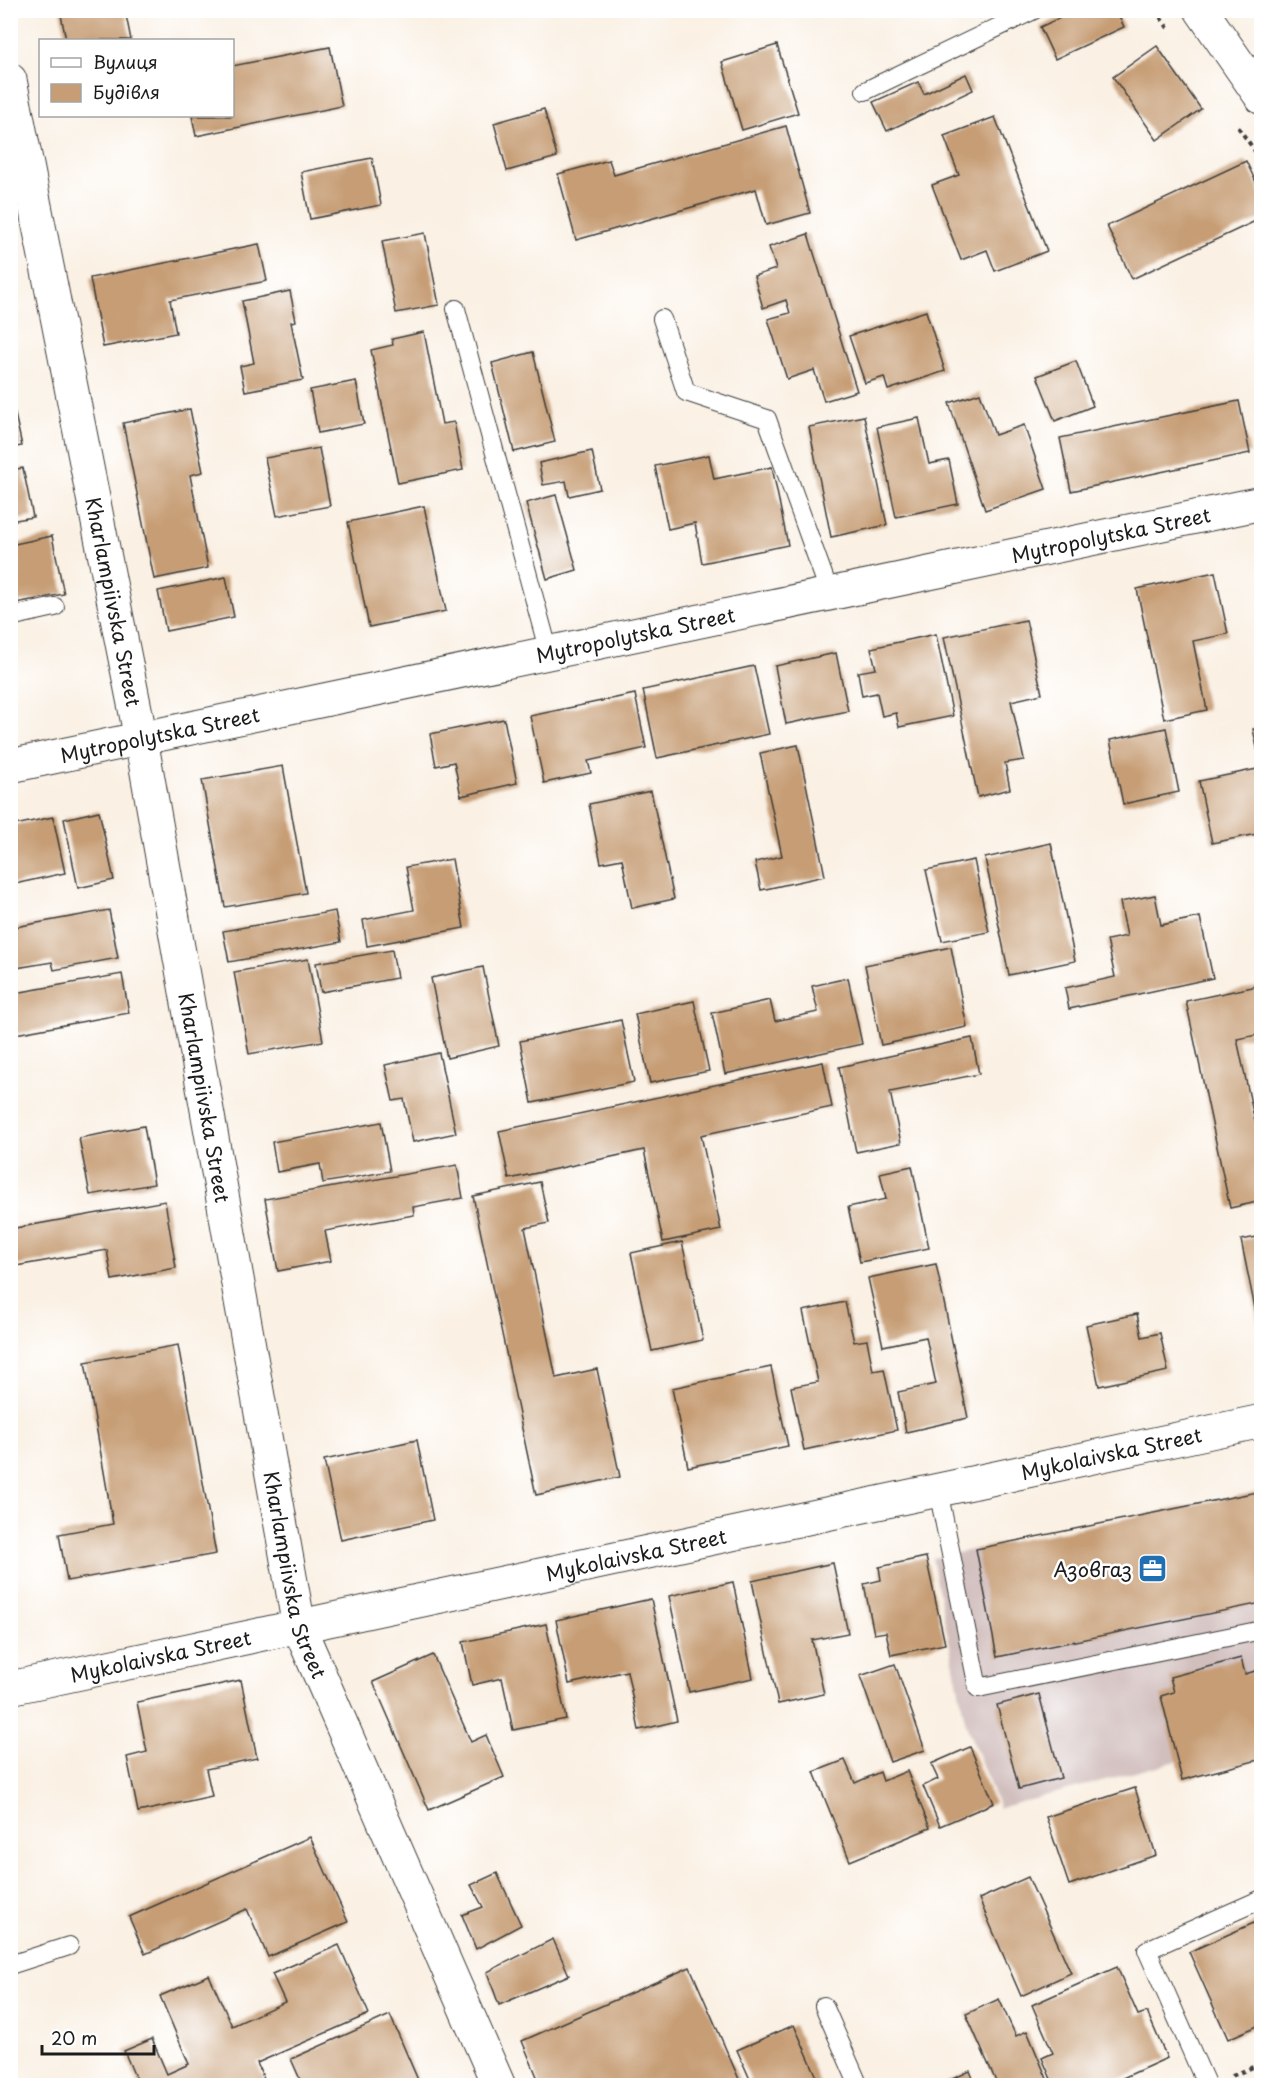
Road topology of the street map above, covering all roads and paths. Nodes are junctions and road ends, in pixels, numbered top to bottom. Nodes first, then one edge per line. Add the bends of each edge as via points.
1 (1034, 10) edge
2 (1201, 10) edge
3 (1254, 10) edge
4 (1262, 21) edge
5 (10, 80) edge
6 (865, 91) dead end
7 (1262, 98) edge
8 (456, 309) dead end
9 (662, 319) dead end
10 (1262, 503) edge
11 (830, 594) junction
12 (55, 608) dead end
13 (10, 617) edge
14 (549, 653) junction
15 (141, 739) junction
16 (10, 766) edge
17 (1262, 1421) edge
18 (939, 1490) junction
19 (299, 1627) junction
20 (1262, 1630) edge
21 (10, 1689) edge
22 (1262, 1899) edge
23 (69, 1946) dead end
24 (10, 1965) edge
25 (824, 2006) dead end
26 (1262, 2063) edge
27 (1231, 2076) dead end
28 (499, 2085) edge
29 (860, 2085) edge
30 (1208, 2085) edge

1 - 6 lane
2 - 7 street
3 - 4 path
5 - 15 street, Kharlampiivska Street
8 - 14 lane
9 - 11 lane via 686,392 767,419
10 - 11 street, Mytropolytska Street
11 - 14 street, Mytropolytska Street
12 - 13 lane
14 - 15 street, Mytropolytska Street
15 - 16 street, Mytropolytska Street
15 - 19 street, Kharlampiivska Street
17 - 18 street, Mykolaivska Street
18 - 19 street, Mykolaivska Street
18 - 20 lane via 978,1688
19 - 21 street, Mykolaivska Street
19 - 28 street, Kharlampiivska Street
22 - 30 lane via 1147,1950
23 - 24 lane
25 - 29 lane
26 - 27 path

